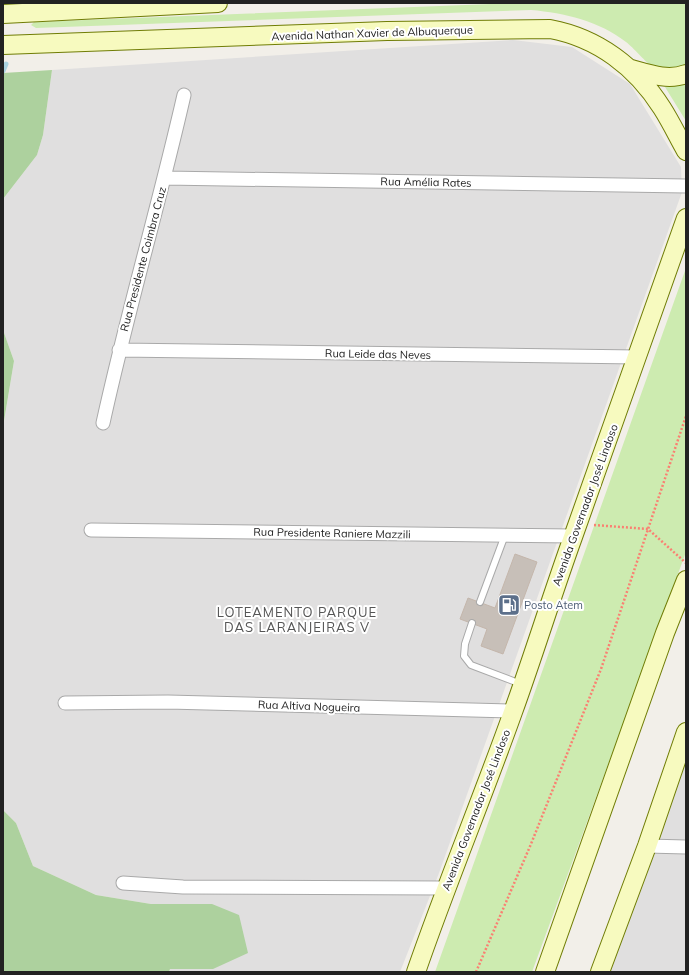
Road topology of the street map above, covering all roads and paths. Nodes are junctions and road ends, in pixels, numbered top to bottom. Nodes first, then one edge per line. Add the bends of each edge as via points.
1 (218, 3) edge
2 (3, 14) edge
3 (3, 45) edge
4 (631, 69) junction
5 (686, 74) edge
6 (184, 95) dead end
7 (686, 151) edge
8 (165, 178) junction
9 (686, 186) edge
10 (686, 218) edge
11 (119, 350) junction
12 (638, 358) junction
13 (686, 416) edge
14 (103, 423) dead end
15 (648, 529) junction
16 (90, 530) dead end
17 (575, 530) junction
18 (505, 535) junction
19 (686, 564) edge
20 (686, 580) edge
21 (480, 602) dead end
22 (472, 623) dead end
23 (522, 684) junction
24 (65, 703) dead end
25 (514, 711) junction
26 (686, 732) edge
27 (647, 846) junction
28 (686, 847) edge
29 (123, 883) dead end
30 (445, 888) junction
31 (416, 972) edge
32 (476, 972) edge
33 (545, 972) edge
34 (600, 972) edge

1 - 2 main road
3 - 4 main road, Avenida Nathan Xavier de Albuquerque via 379,32 550,29 587,39
4 - 5 main road via 659,77 678,77
4 - 7 main road, Avenida Nathan Xavier de Albuquerque via 663,109
6 - 8 street, Rua Presidente Coimbra Cruz
8 - 9 street, Rua Amélia Rates
8 - 11 street, Rua Presidente Coimbra Cruz
10 - 12 main road, Avenida Governador José Lindoso
11 - 12 street, Rua Leide das Neves
11 - 14 street, Rua Presidente Coimbra Cruz
12 - 17 main road, Avenida Governador José Lindoso
13 - 15 path
15 - 17 path
15 - 19 path
15 - 32 path via 601,669 531,844
16 - 18 street, Rua Presidente Raniere Mazzili
17 - 18 street, Rua Presidente Raniere Mazzili
17 - 23 main road, Avenida Governador José Lindoso
18 - 21 lane
20 - 33 main road
22 - 23 lane via 464,656 470,665
23 - 25 main road, Avenida Governador José Lindoso
24 - 25 street, Rua Altiva Nogueira via 168,702
25 - 30 main road, Avenida Governador José Lindoso
26 - 27 main road
27 - 28 street
27 - 34 main road
29 - 30 street via 183,887
30 - 31 main road, Avenida Governador José Lindoso

